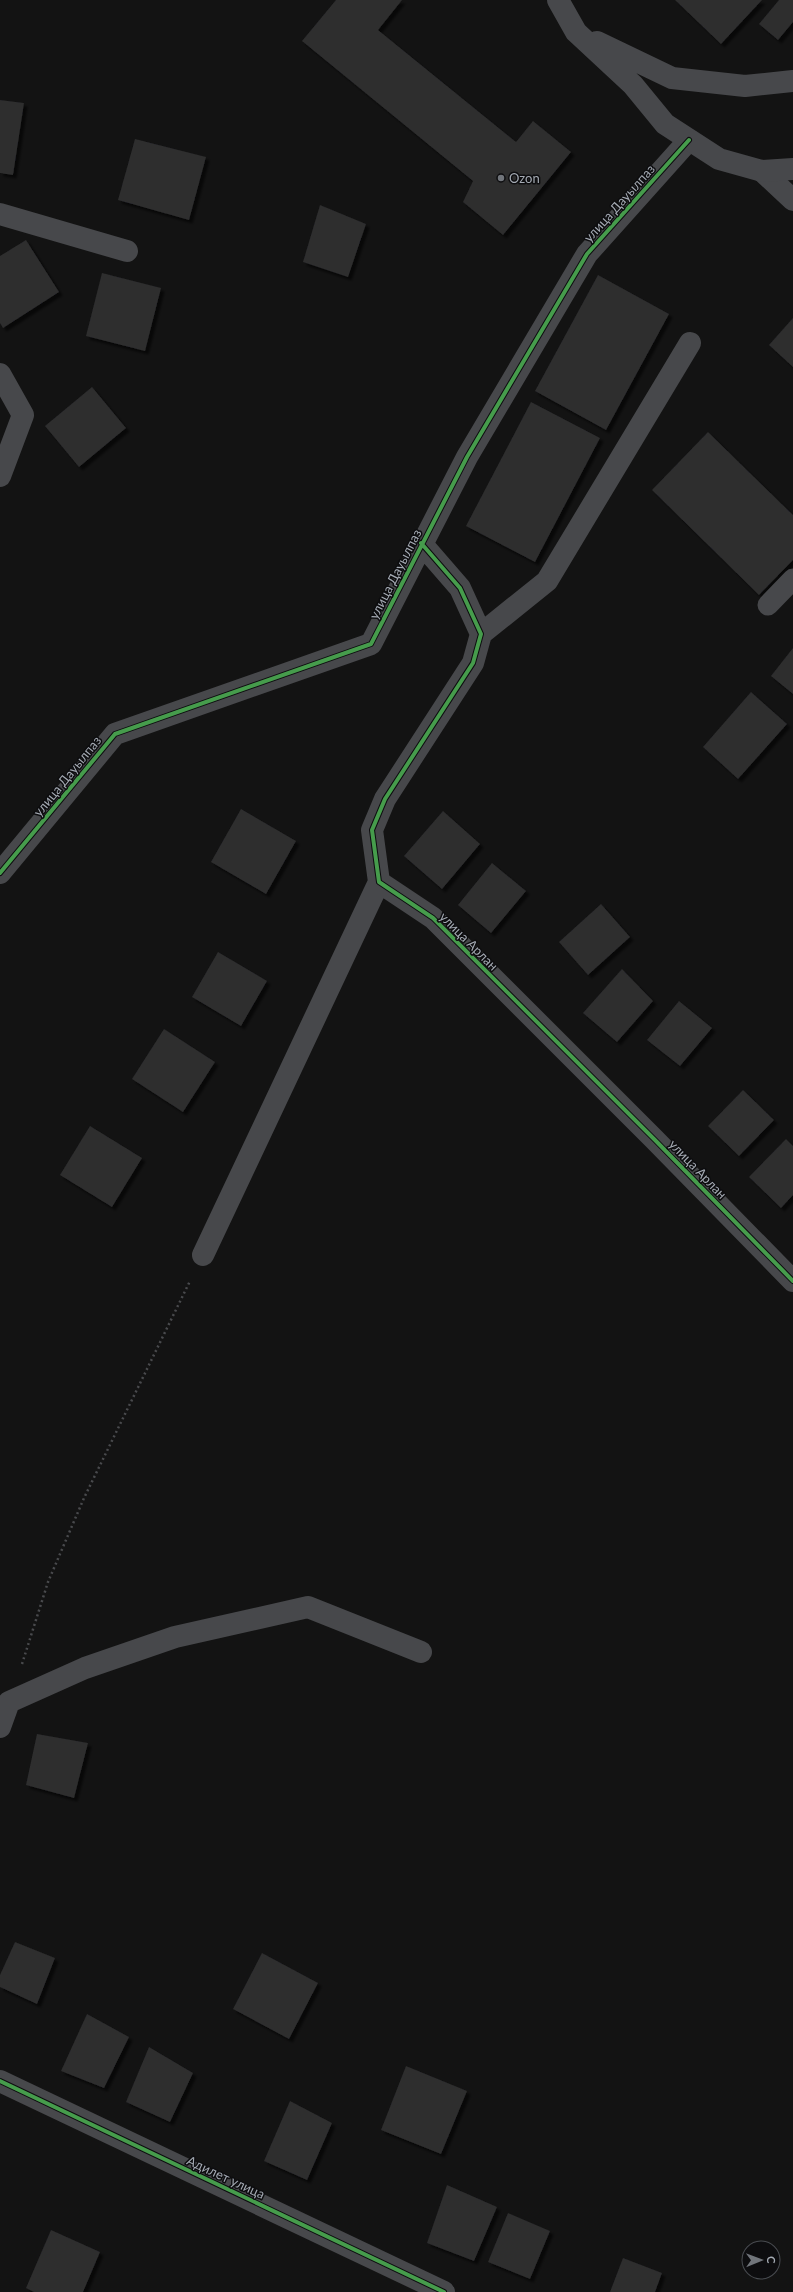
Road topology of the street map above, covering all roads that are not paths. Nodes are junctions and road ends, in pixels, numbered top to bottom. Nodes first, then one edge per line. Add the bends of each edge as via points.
1 (558, 0) edge
2 (576, 32) junction
3 (793, 81) edge
4 (689, 140) junction
5 (793, 169) edge
6 (762, 171) junction
7 (793, 200) edge
8 (0, 214) edge
9 (127, 251) dead end
10 (690, 343) dead end
11 (0, 374) edge
12 (0, 476) edge
13 (422, 543) junction
14 (793, 579) edge
15 (768, 605) dead end
16 (481, 634) junction
17 (0, 873) edge
18 (379, 882) junction
19 (202, 1255) road end
20 (793, 1281) edge
21 (421, 1652) dead end
22 (0, 1727) edge
23 (0, 2080) edge
24 (444, 2292) edge

1 - 2 street
2 - 3 street via 672,78 745,86
2 - 4 street via 633,85 665,124
4 - 6 street via 719,159
4 - 13 street, улица Дауылпаз via 587,254 467,457
5 - 6 street
6 - 7 street
8 - 9 street
10 - 16 street via 547,581
11 - 12 street via 23,415
13 - 16 street via 460,588
13 - 17 street, улица Дауылпаз via 371,644 115,734
14 - 15 lane
16 - 18 street via 473,663 385,799 372,830
18 - 19 street
18 - 20 street, улица Арлан via 433,918 654,1138
21 - 22 street via 308,1607 175,1637 85,1668 9,1702
23 - 24 street, Адилет улица

